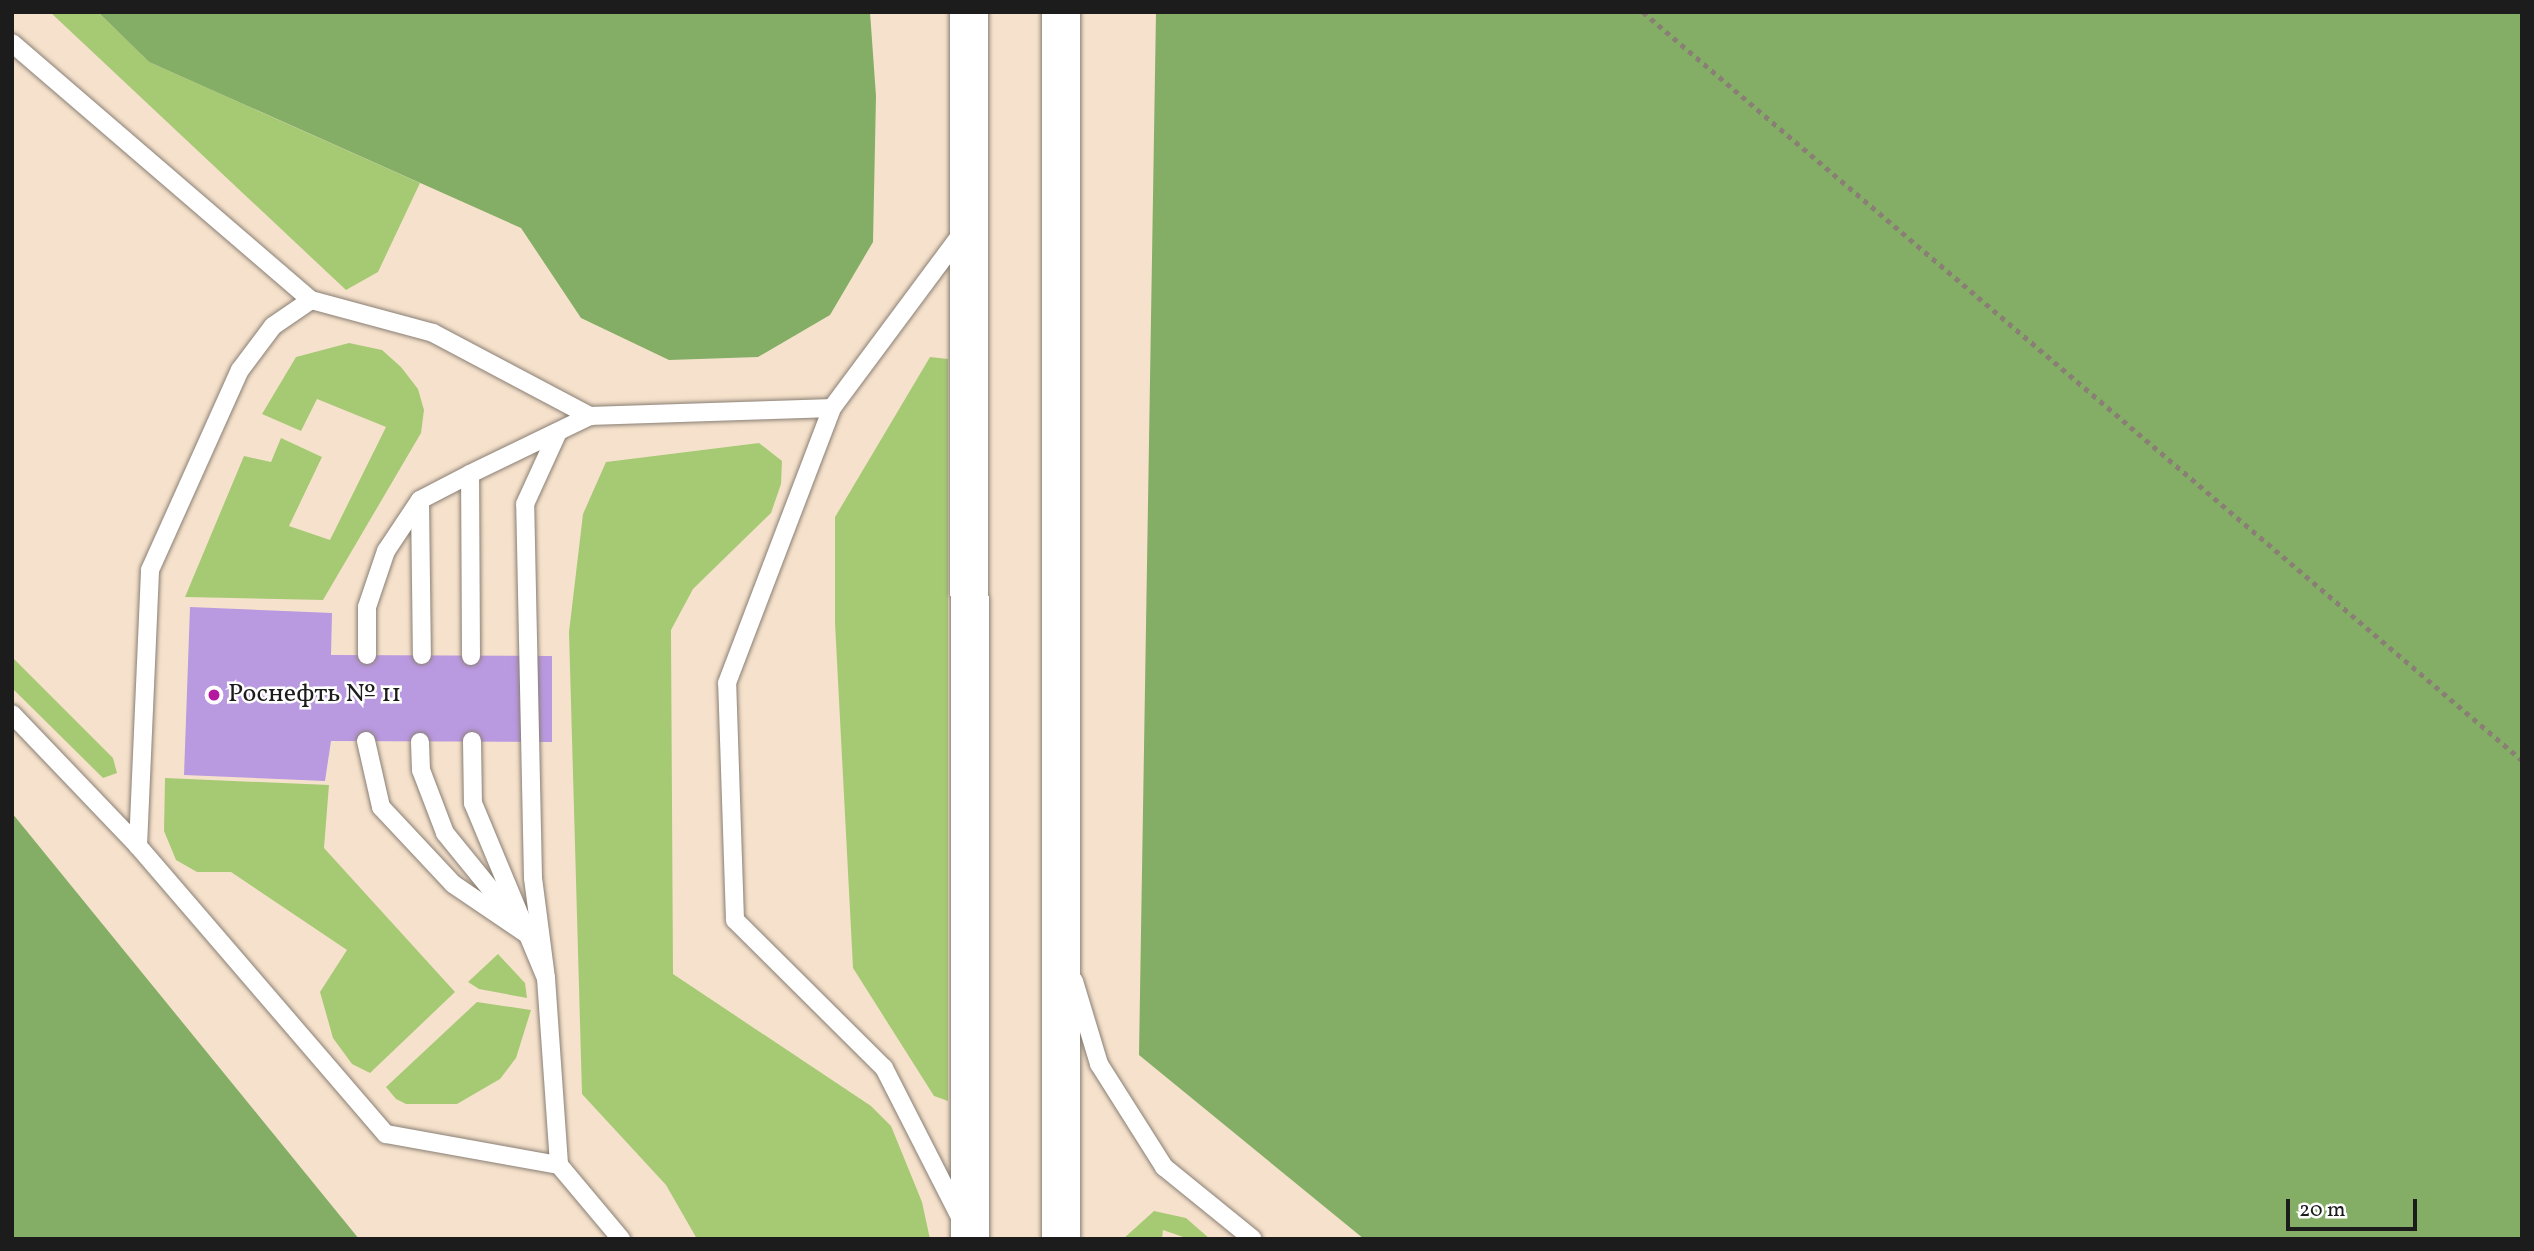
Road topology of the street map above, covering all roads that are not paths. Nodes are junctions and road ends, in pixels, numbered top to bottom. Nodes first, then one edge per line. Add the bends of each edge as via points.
1 (969, 12) edge
2 (1061, 12) edge
3 (12, 43) edge
4 (970, 221) junction
5 (310, 300) junction
6 (832, 408) junction
7 (590, 416) junction
8 (558, 432) junction
9 (470, 474) junction
10 (421, 500) junction
11 (367, 655) dead end
12 (422, 655) dead end
13 (471, 656) dead end
14 (12, 714) edge
15 (366, 741) dead end
16 (472, 741) dead end
17 (420, 742) dead end
18 (138, 846) junction
19 (528, 935) junction
20 (1060, 937) junction
21 (546, 978) junction
22 (559, 1166) junction
23 (970, 1238) edge
24 (621, 1239) edge
25 (1062, 1239) edge
26 (1252, 1239) edge

1 - 4 highway
2 - 20 highway
3 - 5 lane
4 - 6 lane
4 - 23 highway
5 - 7 lane via 433,333
5 - 18 lane via 273,326 240,370 150,570
6 - 7 lane
6 - 23 lane via 727,684 735,920 884,1068
7 - 8 lane
8 - 9 lane
8 - 21 lane via 525,504 533,878
9 - 10 lane
9 - 13 lane
10 - 11 lane via 386,551 367,607
10 - 12 lane
14 - 18 lane
15 - 19 lane via 381,807 453,884
16 - 19 lane via 473,803
17 - 19 lane via 421,770 445,833
18 - 22 lane via 386,1133
19 - 21 lane
20 - 25 highway
20 - 26 lane via 1099,1064 1113,1087 1164,1167
21 - 22 lane
22 - 24 lane

